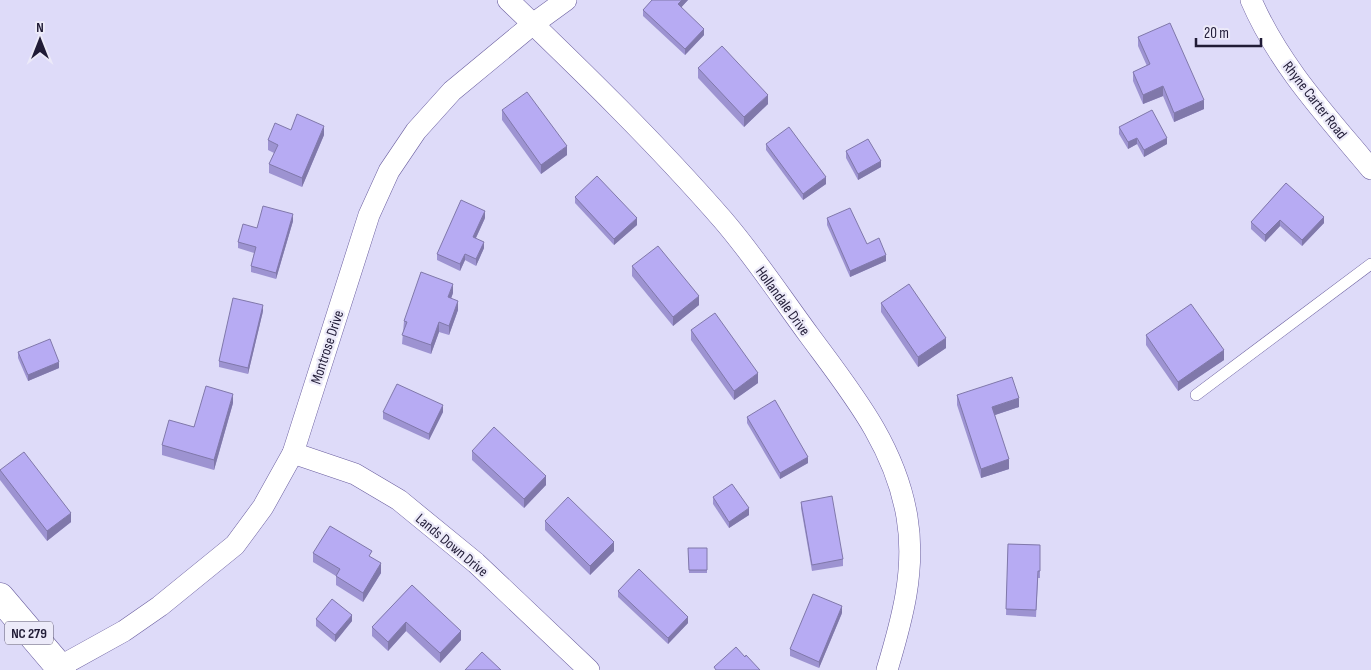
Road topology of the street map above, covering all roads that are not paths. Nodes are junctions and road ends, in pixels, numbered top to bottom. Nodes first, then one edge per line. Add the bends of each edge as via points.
1 (508, 0) edge
2 (566, 0) edge
3 (1251, 0) edge
4 (533, 24) junction
5 (1371, 169) edge
6 (1371, 264) edge
7 (1196, 395) dead end
8 (293, 453) junction
9 (0, 597) edge
10 (61, 668) edge
11 (589, 670) edge
12 (887, 670) edge

1 - 4 street, Hollandale Drive
2 - 4 street, Montrose Drive
3 - 5 street, Rhyne Carter Road via 1263,29 1291,72
4 - 8 street, Montrose Drive via 452,91 416,131 389,171 369,215
4 - 12 street, Hollandale Drive via 671,162 725,222 871,421 899,486 907,517 910,552 909,588
6 - 7 lane
8 - 10 street, Montrose Drive via 263,507 235,545 124,632
8 - 11 street, Lands Down Drive via 355,474 399,500 476,563
9 - 10 main road, NC 279

